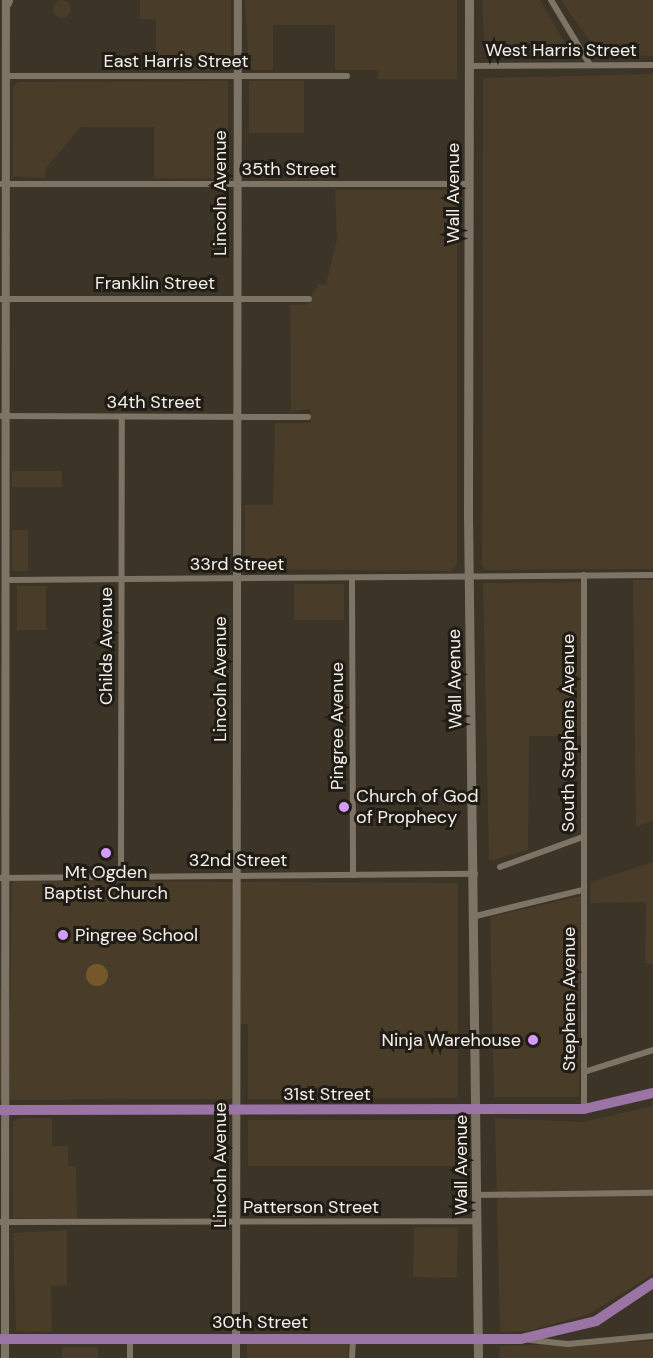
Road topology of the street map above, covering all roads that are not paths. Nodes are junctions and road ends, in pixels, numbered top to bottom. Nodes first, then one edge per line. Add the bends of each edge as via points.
1 (238, 0) edge
2 (469, 0) edge
3 (551, 0) edge
4 (7, 1) edge
5 (590, 65) junction
6 (653, 65) edge
7 (469, 66) junction
8 (5, 76) junction
9 (237, 76) junction
10 (346, 76) dead end
11 (236, 183) junction
12 (3, 184) edge
13 (470, 184) junction
14 (236, 297) junction
15 (3, 299) edge
16 (309, 299) dead end
17 (3, 416) edge
18 (122, 417) junction
19 (236, 417) junction
20 (308, 417) dead end
21 (653, 574) edge
22 (584, 575) junction
23 (469, 576) junction
24 (236, 578) junction
25 (352, 578) junction
26 (121, 579) junction
27 (6, 580) junction
28 (3, 716) edge
29 (583, 837) junction
30 (500, 867) dead end
31 (476, 874) junction
32 (236, 875) junction
33 (353, 875) junction
34 (121, 876) junction
35 (3, 878) edge
36 (583, 890) junction
37 (476, 916) junction
38 (3, 987) edge
39 (653, 1050) edge
40 (584, 1072) junction
41 (653, 1093) edge
42 (584, 1109) junction
43 (2, 1110) edge
44 (237, 1110) junction
45 (477, 1111) junction
46 (653, 1193) edge
47 (478, 1195) junction
48 (236, 1221) junction
49 (478, 1221) junction
50 (2, 1222) edge
51 (653, 1283) edge
52 (653, 1336) edge
53 (237, 1338) junction
54 (353, 1338) junction
55 (479, 1338) junction
56 (3, 1339) edge
57 (130, 1339) junction
58 (520, 1339) junction
59 (5, 1358) edge
60 (130, 1358) edge
61 (237, 1358) edge
62 (352, 1358) edge
63 (478, 1358) edge

1 - 9 street, Lincoln Avenue
2 - 7 main road, Wall Avenue
3 - 5 street
4 - 8 street
5 - 6 street, West Harris Street
5 - 7 street, West Harris Street
7 - 13 main road, Wall Avenue
8 - 9 street, East Harris Street
8 - 12 street
9 - 10 street, East Harris Street
9 - 11 street, Lincoln Avenue
11 - 12 street, 35th Street
11 - 13 street, 35th Street
11 - 14 street, Lincoln Avenue
12 - 15 street
13 - 23 main road, Wall Avenue
14 - 15 street, Franklin Street
14 - 16 street, Franklin Street
14 - 19 street, Lincoln Avenue
15 - 17 street
17 - 18 street, 34th Street
17 - 27 street
18 - 19 street, 34th Street
18 - 26 street, Childs Avenue
19 - 20 street, 34th Street
19 - 24 street, Lincoln Avenue
21 - 22 street, 33rd Street
22 - 23 street, 33rd Street
22 - 29 street, South Stephens Avenue
23 - 25 street, 33rd Street
23 - 31 main road, Wall Avenue
24 - 25 street, 33rd Street
24 - 26 street, 33rd Street
24 - 32 street, Lincoln Avenue
25 - 33 street, Pingree Avenue
26 - 27 street, 33rd Street
26 - 34 street, Childs Avenue
27 - 28 street
28 - 35 street
29 - 30 street via 574,845
29 - 36 street, South Stephens Avenue
31 - 33 street, 32nd Street
31 - 37 main road, Wall Avenue
32 - 33 street, 32nd Street
32 - 34 street, 32nd Street
32 - 44 street, Lincoln Avenue
34 - 35 street, 32nd Street
35 - 38 street
36 - 37 street
36 - 40 street, Stephens Avenue
37 - 45 main road, Wall Avenue
38 - 43 street
39 - 40 street
40 - 42 street, Stephens Avenue
41 - 42 main road, 31st Street
42 - 45 main road, 31st Street
43 - 44 main road, 31st Street
43 - 50 street
44 - 45 main road, 31st Street
44 - 48 street, Lincoln Avenue
45 - 47 main road, Wall Avenue
46 - 47 street
47 - 49 main road, Wall Avenue
48 - 49 street, Patterson Street
48 - 50 street, Patterson Street
48 - 53 street, Lincoln Avenue
49 - 55 main road, Wall Avenue
50 - 56 street
51 - 58 main road, 30th Street via 596,1321
52 - 58 street, 30th Street via 568,1344
53 - 54 main road, 30th Street
53 - 57 main road, 30th Street
53 - 61 street, Lincoln Avenue
54 - 55 main road, 30th Street
54 - 62 street
55 - 58 main road, 30th Street
55 - 63 main road, Wall Avenue
56 - 57 main road, 30th Street
56 - 59 street
57 - 60 street

